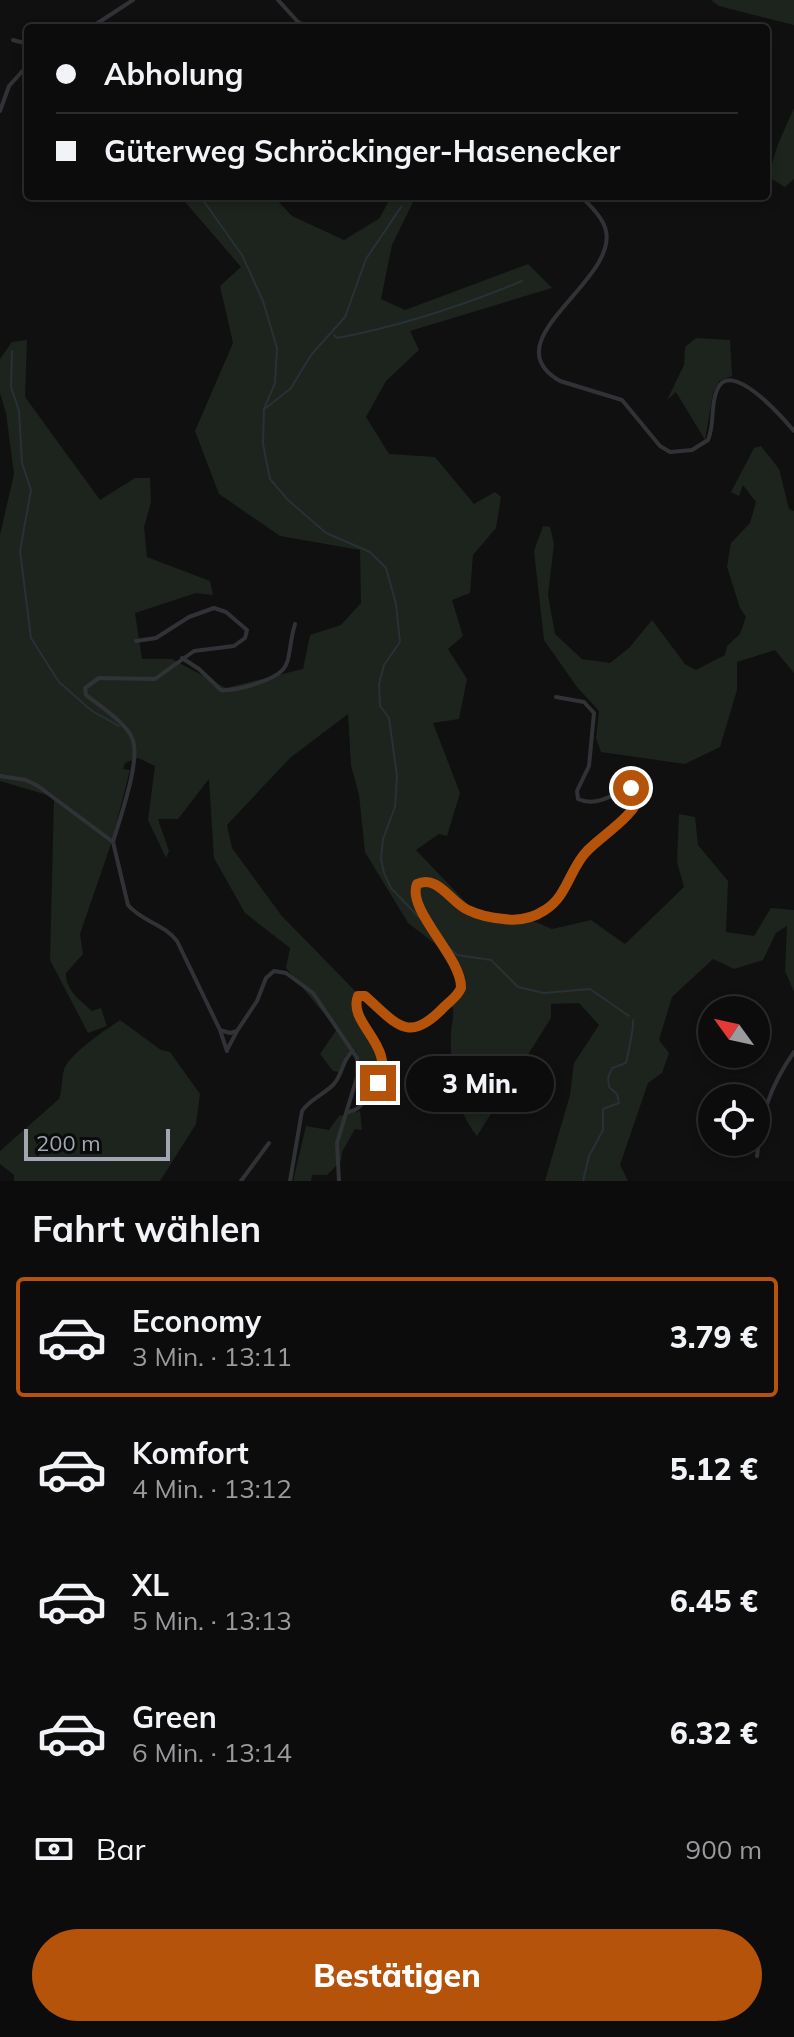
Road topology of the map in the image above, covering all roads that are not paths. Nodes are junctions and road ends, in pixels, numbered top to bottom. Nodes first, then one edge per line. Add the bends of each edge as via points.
1 (133, 0) edge
2 (278, 0) edge
3 (96, 24) edge
4 (302, 24) edge
5 (13, 40) dead end
6 (24, 43) edge
7 (24, 69) edge
8 (0, 111) edge
9 (584, 200) edge
10 (794, 431) edge
11 (295, 624) dead end
12 (136, 641) dead end
13 (182, 658) junction
14 (556, 697) dead end
15 (0, 776) edge
16 (113, 842) junction
17 (220, 1030) junction
18 (237, 1031) junction
19 (353, 1051) junction
20 (794, 1052) edge
21 (770, 1091) edge
22 (349, 1112) junction
23 (269, 1143) dead end
24 (241, 1181) edge
25 (290, 1181) edge
26 (339, 1181) edge

1 - 3 street
2 - 4 street
5 - 6 street
7 - 8 street via 9,86
9 - 10 street via 607,233 604,249 587,283 543,334 539,352 544,367 560,381 622,400 670,452 706,443 716,391 727,380 753,391
11 - 13 street via 287,665 271,679 224,691
12 - 13 street via 156,638 214,608 246,628 237,645 200,649
13 - 16 street via 155,679 99,678 85,688 134,742 123,816
14 - 22 street via 584,702 594,713 589,766 578,799 594,802 631,788 640,797 583,855 560,895 545,911 528,918 467,910 433,883 415,886 416,898 456,968 461,988 432,1020 415,1028 395,1022 365,996 358,996 357,1010 378,1047 383,1069 378,1083
15 - 16 street via 38,786
16 - 17 street via 128,905 177,941
17 - 18 street
17 - 18 street via 227,1051
18 - 19 street via 266,978 280,971 313,993
19 - 22 street via 358,1067
19 - 25 street via 333,1085 302,1111
20 - 21 street
22 - 26 street via 337,1143
23 - 24 street

